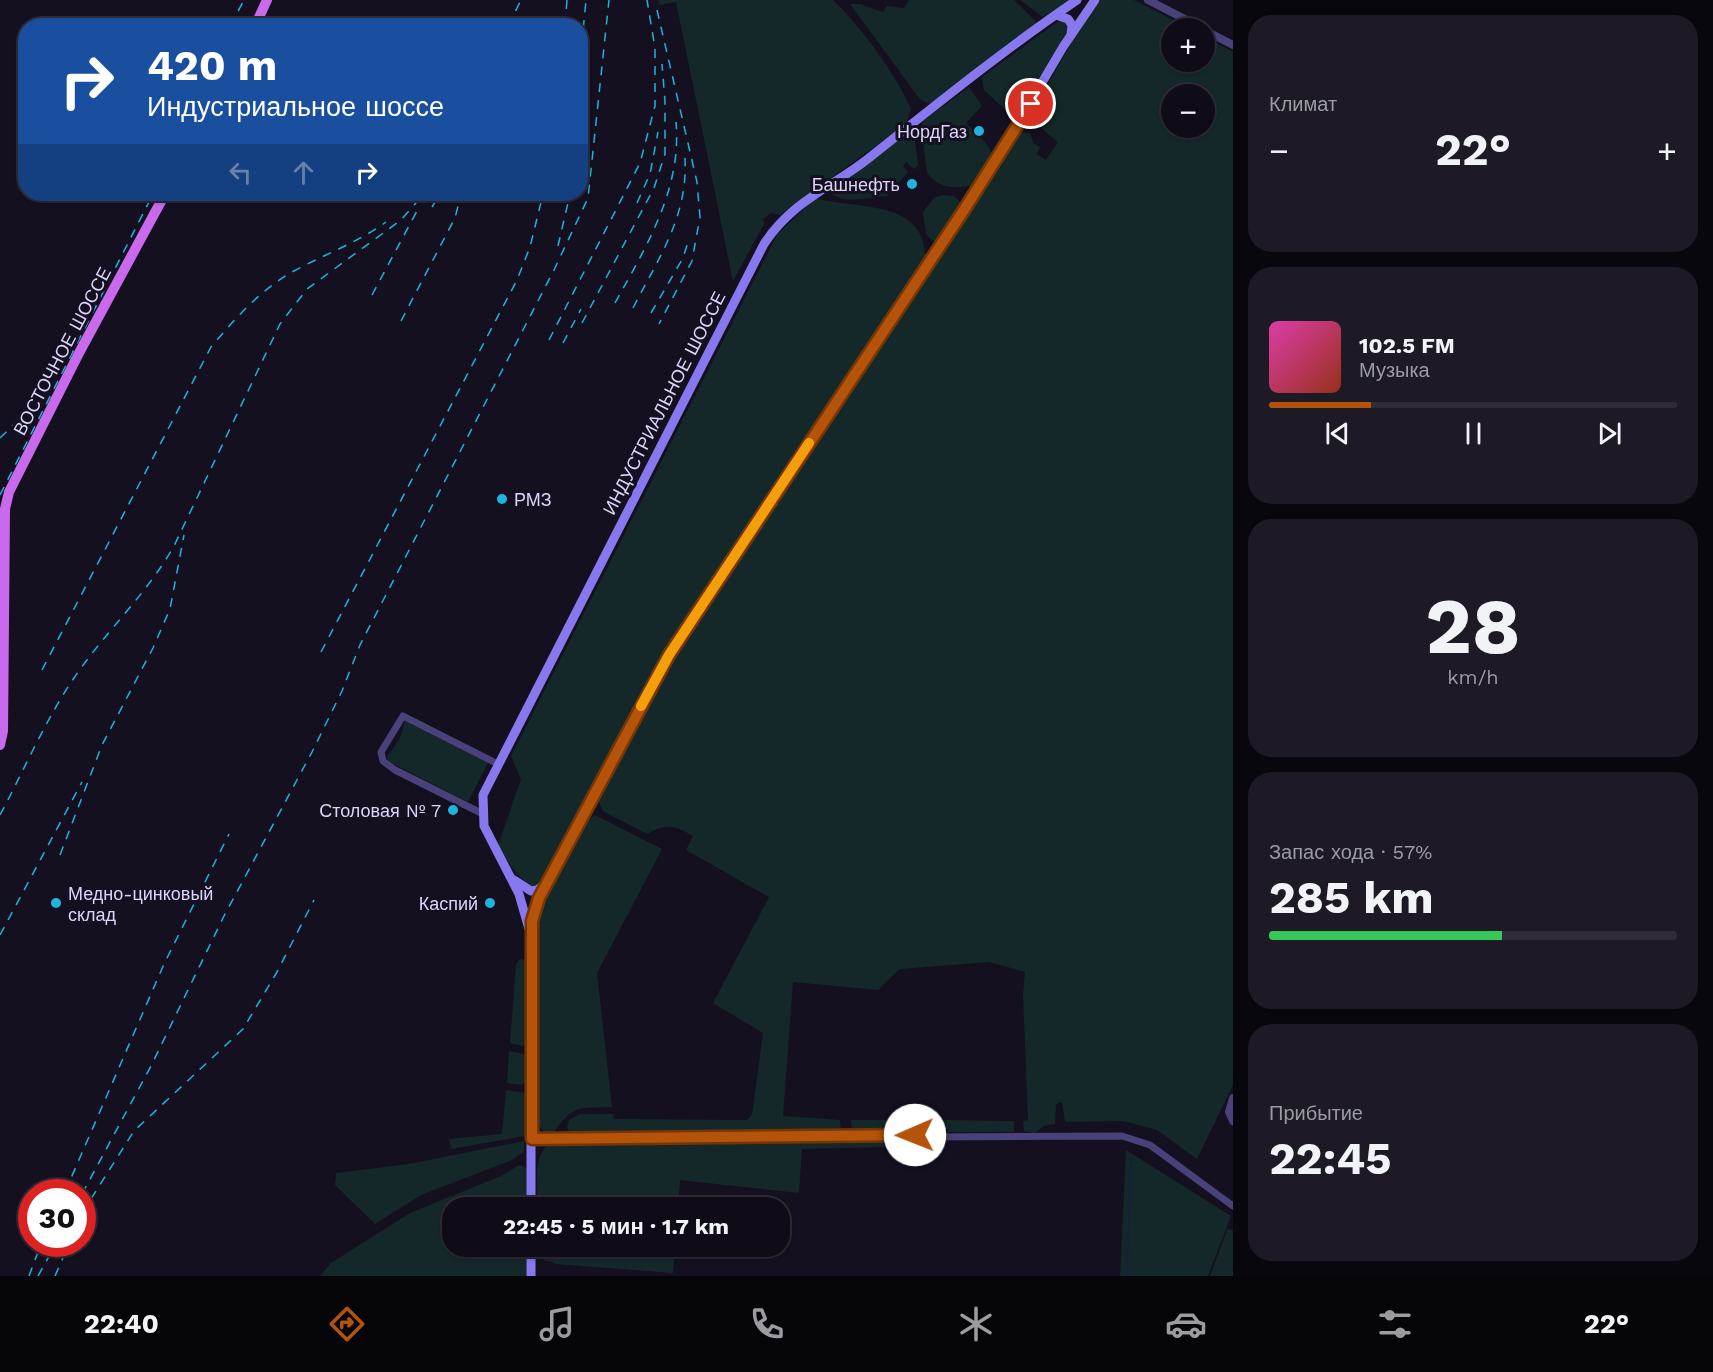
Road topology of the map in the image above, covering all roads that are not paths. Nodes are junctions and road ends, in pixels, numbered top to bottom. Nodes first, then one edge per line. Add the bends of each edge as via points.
1 (266, 0) edge
2 (1077, 0) edge
3 (1095, 0) edge
4 (1148, 0) edge
5 (1056, 15) junction
6 (258, 18) edge
7 (1182, 18) edge
8 (1071, 35) junction
9 (1215, 35) edge
10 (1233, 45) edge
11 (161, 201) edge
12 (0, 745) edge
13 (498, 764) junction
14 (481, 813) junction
15 (506, 868) junction
16 (550, 880) junction
17 (531, 937) junction
18 (1233, 1098) edge
19 (1233, 1121) edge
20 (532, 1139) junction
21 (531, 1197) edge
22 (1233, 1206) edge
23 (531, 1257) edge
24 (531, 1276) edge

1 - 6 main road
2 - 5 main road, ИНДУСТРИАЛЬНОЕ ШОССЕ
3 - 8 main road
4 - 7 street
5 - 8 main road via 1068,19
5 - 13 main road, ИНДУСТРИАЛЬНОЕ ШОССЕ via 867,160 791,211 772,232
8 - 16 main road via 988,173 669,655
9 - 10 street
11 - 12 main road, ВОСТОЧНОЕ ШОССЕ via 9,492 5,509
13 - 14 main road, ИНДУСТРИАЛЬНОЕ ШОССЕ via 483,795
13 - 14 street via 403,716 381,752 383,761 394,770
14 - 15 main road via 487,836
15 - 16 main road via 518,884 531,891
15 - 17 main road via 519,894
16 - 17 main road via 533,909
17 - 20 main road
18 - 19 street via 1229,1112
20 - 21 main road
20 - 22 street via 1122,1136 1150,1145
23 - 24 main road

